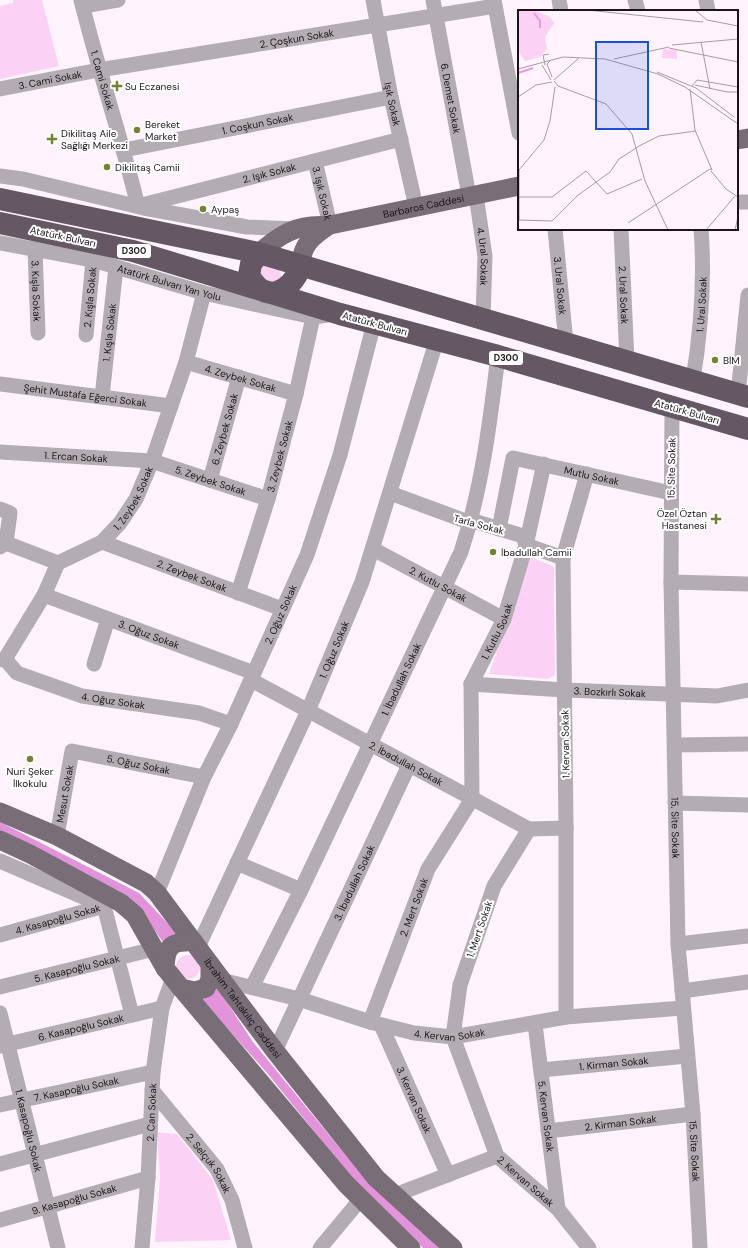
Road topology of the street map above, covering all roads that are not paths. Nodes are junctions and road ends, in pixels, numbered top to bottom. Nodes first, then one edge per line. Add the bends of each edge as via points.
1 (118, 0) edge
2 (373, 0) edge
3 (433, 0) edge
4 (559, 0) edge
5 (635, 0) edge
6 (706, 0) edge
7 (82, 3) edge
8 (494, 3) edge
9 (561, 10) edge
10 (638, 10) edge
11 (708, 10) edge
12 (436, 16) junction
13 (377, 25) junction
14 (100, 70) junction
15 (0, 89) edge
16 (391, 97) junction
17 (518, 128) edge
18 (401, 139) junction
19 (124, 150) junction
20 (315, 161) junction
21 (0, 176) edge
22 (518, 186) edge
23 (473, 196) junction
24 (0, 199) edge
25 (138, 206) junction
26 (416, 208) junction
27 (0, 223) edge
28 (329, 226) junction
29 (247, 227) junction
30 (296, 228) junction
31 (555, 230) edge
32 (621, 230) edge
33 (701, 230) edge
34 (0, 243) edge
35 (266, 247) junction
36 (35, 249) junction
37 (92, 260) junction
38 (301, 266) junction
39 (116, 267) junction
40 (264, 292) junction
41 (204, 293) junction
42 (748, 295) edge
43 (340, 314) junction
44 (313, 317) junction
45 (483, 319) junction
46 (374, 323) junction
47 (38, 333) dead end
48 (86, 335) dead end
49 (437, 339) junction
50 (566, 343) junction
51 (498, 356) junction
52 (627, 361) junction
53 (186, 362) junction
54 (239, 377) junction
55 (693, 380) junction
56 (0, 384) edge
57 (296, 394) junction
58 (743, 396) edge
59 (102, 398) junction
60 (171, 406) junction
61 (672, 406) junction
62 (748, 429) edge
63 (0, 452) edge
64 (152, 461) junction
65 (544, 464) junction
66 (587, 474) junction
67 (210, 480) junction
68 (390, 493) junction
69 (671, 493) junction
70 (268, 499) junction
71 (0, 509) edge
72 (471, 523) junction
73 (499, 529) junction
74 (102, 542) junction
75 (3, 545) edge
76 (526, 545) junction
77 (372, 549) junction
78 (563, 558) junction
79 (58, 563) junction
80 (671, 582) junction
81 (748, 584) edge
82 (444, 587) junction
83 (238, 593) junction
84 (44, 595) junction
85 (282, 609) junction
86 (108, 619) junction
87 (504, 619) junction
88 (2, 660) edge
89 (94, 664) dead end
90 (252, 677) junction
91 (471, 684) junction
92 (564, 690) junction
93 (748, 690) edge
94 (674, 694) junction
95 (308, 711) junction
96 (230, 724) junction
97 (369, 744) junction
98 (748, 744) edge
99 (675, 745) junction
100 (72, 751) joint
101 (409, 765) junction
102 (204, 776) junction
103 (472, 799) junction
104 (675, 803) junction
105 (748, 805) edge
106 (0, 812) edge
107 (566, 828) junction
108 (529, 829) junction
109 (57, 836) junction
110 (0, 840) edge
111 (0, 861) edge
112 (237, 863) junction
113 (20, 870) junction
114 (0, 875) edge
115 (301, 890) junction
116 (157, 893) junction
117 (107, 902) junction
118 (0, 935) edge
119 (748, 936) edge
120 (678, 944) junction
121 (196, 945) junction
122 (154, 949) junction
123 (117, 959) junction
124 (210, 964) junction
125 (173, 978) junction
126 (221, 980) junction
127 (748, 982) edge
128 (252, 986) junction
129 (748, 987) edge
130 (0, 988) edge
131 (682, 990) junction
132 (299, 999) junction
133 (162, 1008) junction
134 (683, 1008) junction
135 (0, 1013) edge
136 (132, 1015) junction
137 (566, 1017) junction
138 (376, 1024) junction
139 (535, 1024) junction
140 (453, 1037) junction
141 (4, 1045) edge
142 (275, 1051) junction
143 (687, 1056) junction
144 (541, 1070) junction
145 (152, 1072) junction
146 (152, 1090) junction
147 (22, 1100) junction
148 (0, 1105) edge
149 (693, 1114) junction
150 (150, 1124) junction
151 (548, 1131) junction
152 (35, 1155) junction
153 (497, 1156) junction
154 (0, 1164) edge
155 (448, 1175) junction
156 (148, 1178) junction
157 (395, 1195) junction
158 (360, 1200) junction
159 (48, 1206) junction
160 (558, 1208) junction
161 (0, 1220) edge
162 (58, 1248) edge
163 (133, 1248) edge
164 (136, 1248) edge
165 (142, 1248) edge
166 (244, 1248) edge
167 (320, 1248) edge
168 (411, 1248) edge
169 (453, 1248) edge
170 (589, 1248) edge
171 (700, 1248) edge

1 - 7 street
2 - 13 street, Işık Sokak
3 - 12 street, 6. Demet Sokak
4 - 9 street
5 - 10 street
6 - 11 street
7 - 14 street, 1. Cami Sokak
8 - 12 street, 2. Çoşkun Sokak
8 - 17 street
12 - 13 street, 2. Çoşkun Sokak
12 - 23 street, 6. Demet Sokak
13 - 14 street, 2. Çoşkun Sokak
13 - 16 street, Işık Sokak
14 - 15 street, 3. Cami Sokak
14 - 19 street, 1. Cami Sokak
16 - 18 street, Işık Sokak
16 - 19 street, 1. Coşkun Sokak
18 - 20 street, 2. Işık Sokak
18 - 26 street, Işık Sokak
19 - 25 street, 1. Cami Sokak
20 - 25 street, 2. Işık Sokak
20 - 28 street, 3. Işık Sokak
21 - 25 street
22 - 23 main road, Barbaros Caddesi
23 - 26 main road, Barbaros Caddesi
23 - 45 street, 4. Ural Sokak via 485,256
24 - 35 highway, D300
25 - 29 street
26 - 28 main road, Barbaros Caddesi
27 - 40 highway, Atatürk Bulvarı / D300 via 133,251
28 - 30 main road
28 - 38 main road via 305,245
29 - 30 street
29 - 35 street
30 - 35 main road
31 - 50 street, 3. Ural Sokak
32 - 52 street, 2. Ural Sokak
33 - 55 street, 1. Ural Sokak via 704,264 701,322
34 - 36 street, Atatürk Bulvarı Yan Yolu
35 - 38 highway, D300
35 - 40 highway via 251,264 248,275
36 - 37 street, Atatürk Bulvarı Yan Yolu
36 - 47 street, 3. Kışla Sokak
37 - 39 street, Atatürk Bulvarı Yan Yolu
37 - 48 street, 2. Kışla Sokak
38 - 40 highway via 289,287
38 - 45 highway, D300
39 - 41 street, Atatürk Bulvarı Yan Yolu
39 - 59 street, 1. Kışla Sokak
40 - 43 highway, Atatürk Bulvarı / D300
41 - 44 street, Atatürk Bulvarı Yan Yolu
41 - 53 street, 1. Zeybek Sokak
42 - 58 street
43 - 44 street, Atatürk Bulvarı Yan Yolu
43 - 46 highway, Atatürk Bulvarı / D300
44 - 57 street, 3. Zeybek Sokak
45 - 50 highway, D300
46 - 49 highway, Atatürk Bulvarı / D300
46 - 85 street, 2. Oğuz Sokak via 340,455 307,555
49 - 51 highway, Atatürk Bulvarı / D300
49 - 68 street, 1. Oğuz Sokak
50 - 52 highway, D300
51 - 61 highway, Atatürk Bulvarı / D300
51 - 72 street, 1. İbadullah Sokak via 488,439
52 - 55 highway, D300
53 - 54 street, 4. Zeybek Sokak
53 - 60 street, 1. Zeybek Sokak
54 - 57 street, 4. Zeybek Sokak
54 - 67 street, 6. Zeybek Sokak
55 - 58 highway, D300
56 - 59 street, Şehit Mustafa Eğerci Sokak
57 - 70 street, 3. Zeybek Sokak
59 - 60 street, Şehit Mustafa Eğerci Sokak
60 - 64 street, 1. Zeybek Sokak
61 - 62 highway, Atatürk Bulvarı / D300
61 - 69 street, 15. Site Sokak
63 - 64 street, 1. Ercan Sokak
64 - 67 street, 5. Zeybek Sokak
64 - 74 street, 1. Zeybek Sokak via 136,499
65 - 66 street, Mutlu Sokak
65 - 73 street, Mutlu Sokak via 513,458
65 - 76 street, 1. Kutlu Sokak
66 - 69 street, Mutlu Sokak
66 - 78 street, 1. Kervan Sokak
67 - 70 street, 5. Zeybek Sokak
68 - 72 street, Tarla Sokak
68 - 77 street, 1. Oğuz Sokak
69 - 80 street, 15. Site Sokak
70 - 83 street, 3. Zeybek Sokak
71 - 75 street via 10,513
72 - 73 street, Tarla Sokak via 477,522
72 - 82 street, 1. İbadullah Sokak via 461,552
73 - 76 street, Tarla Sokak via 523,536
74 - 79 street, 1. Zeybek Sokak
74 - 83 street, 2. Zeybek Sokak
75 - 79 street
76 - 78 street, Tarla Sokak
76 - 87 street, 1. Kutlu Sokak
77 - 82 street, 2. Kutlu Sokak
77 - 95 street, 1. Oğuz Sokak via 362,582
78 - 92 street, 1. Kervan Sokak
79 - 84 street
80 - 81 street
80 - 94 street, 15. Site Sokak
82 - 87 street, 2. Kutlu Sokak
82 - 97 street, 1. İbadullah Sokak
83 - 85 street, 2. Zeybek Sokak
84 - 86 street, 3. Oğuz Sokak
84 - 88 street
85 - 90 street, 2. Oğuz Sokak
86 - 89 street
86 - 90 street, 3. Oğuz Sokak
87 - 91 street, 1. Kutlu Sokak
88 - 96 street, 4. Oğuz Sokak via 17,673 82,696 108,702 199,713
90 - 95 street, 2. İbadullah Sokak
90 - 96 street, 2. Oğuz Sokak
91 - 92 street, 3. Bozkırlı Sokak
91 - 103 street, 1. Kutlu Sokak
92 - 94 street, 3. Bozkırlı Sokak
92 - 107 street, 1. Kervan Sokak
93 - 94 street, 3. Bozkırlı Sokak via 717,696
94 - 99 street, 15. Site Sokak
95 - 97 street, 2. İbadullah Sokak
95 - 112 street, 1. Oğuz Sokak
96 - 102 street, 2. Oğuz Sokak
97 - 101 street, 2. İbadullah Sokak
97 - 115 street, 1. İbadullah Sokak
98 - 99 street
99 - 104 street, 15. Site Sokak
100 - 102 street, 5. Oğuz Sokak
100 - 109 street, Mesut Sokak
101 - 103 street, 2. İbadullah Sokak
101 - 132 street, 3. İbadullah Sokak
102 - 116 street, 2. Oğuz Sokak
103 - 108 street, 2. İbadullah Sokak
103 - 138 street, 2. Mert Sokak via 428,869
104 - 105 street
104 - 120 street, 15. Site Sokak
106 - 109 main road, İbrahim Tahtakılıç Caddesi
107 - 108 street, 2. İbadullah Sokak
107 - 137 street, 1. Kervan Sokak
108 - 140 street, 1. Mert Sokak via 494,886 460,985
109 - 116 main road, İbrahim Tahtakılıç Caddesi via 146,883
110 - 117 main road
111 - 113 street
112 - 115 street
112 - 121 street, 1. Oğuz Sokak
113 - 114 street
113 - 117 street
115 - 128 street, 1. İbadullah Sokak
116 - 121 main road, İbrahim Tahtakılıç Caddesi
117 - 118 street, 4. Kasapoğlu Sokak
117 - 122 main road via 135,915
117 - 123 street
119 - 120 street
120 - 131 street, 15. Site Sokak
121 - 124 main road, İbrahim Tahtakılıç Caddesi
121 - 125 main road via 182,942 172,945 166,954
122 - 123 street, 5. Kasapoğlu Sokak
122 - 125 main road
123 - 130 street, 5. Kasapoğlu Sokak
123 - 136 street
124 - 125 main road via 210,979 206,988 195,991
124 - 126 main road, İbrahim Tahtakılıç Caddesi
125 - 133 street, 2. Can Sokak
125 - 158 main road
126 - 128 street, 4. Kervan Sokak
126 - 142 main road, İbrahim Tahtakılıç Caddesi
127 - 129 street
127 - 131 street
128 - 132 street, 4. Kervan Sokak
131 - 134 street, 15. Site Sokak
132 - 138 street, 4. Kervan Sokak
132 - 142 street, 3. İbadullah Sokak
133 - 136 street, 6. Kasapoğlu Sokak
133 - 145 street, 2. Can Sokak
134 - 137 street, 4. Kervan Sokak
134 - 143 street, 15. Site Sokak
135 - 141 street, 1. Kasapoğlu Sokak
136 - 141 street, 6. Kasapoğlu Sokak
137 - 139 street, 4. Kervan Sokak
138 - 140 street, 4. Kervan Sokak via 414,1033
138 - 155 street, 3. Kervan Sokak
139 - 140 street, 4. Kervan Sokak
139 - 144 street, 5. Kervan Sokak
140 - 153 street, 2. Kervan Sokak
141 - 147 street, 1. Kasapoğlu Sokak
142 - 157 main road, İbrahim Tahtakılıç Caddesi via 376,1178
143 - 144 street, 1. Kirman Sokak
143 - 149 street, 15. Site Sokak
144 - 151 street, 5. Kervan Sokak
145 - 146 street, 2. Can Sokak
145 - 147 street, 7. Kasapoğlu Sokak
146 - 150 street, 2. Can Sokak
146 - 166 street, 2. Selçuk Sokak via 217,1169 232,1200
147 - 148 street, 7. Kasapoğlu Sokak
147 - 152 street, 1. Kasapoğlu Sokak
149 - 151 street, 2. Kirman Sokak
149 - 171 street, 15. Site Sokak
150 - 152 street
150 - 156 street, 2. Can Sokak
151 - 160 street, 5. Kervan Sokak
152 - 154 street
152 - 159 street, 1. Kasapoğlu Sokak
153 - 155 street
153 - 160 street, 2. Kervan Sokak
155 - 157 street
156 - 159 street, 9. Kasapoğlu Sokak
156 - 165 street, 2. Can Sokak
157 - 169 main road, İbrahim Tahtakılıç Caddesi
158 - 167 street
158 - 168 main road
159 - 161 street, 9. Kasapoğlu Sokak
159 - 162 street, 1. Kasapoğlu Sokak
160 - 170 street, 2. Kervan Sokak
163 - 164 street

